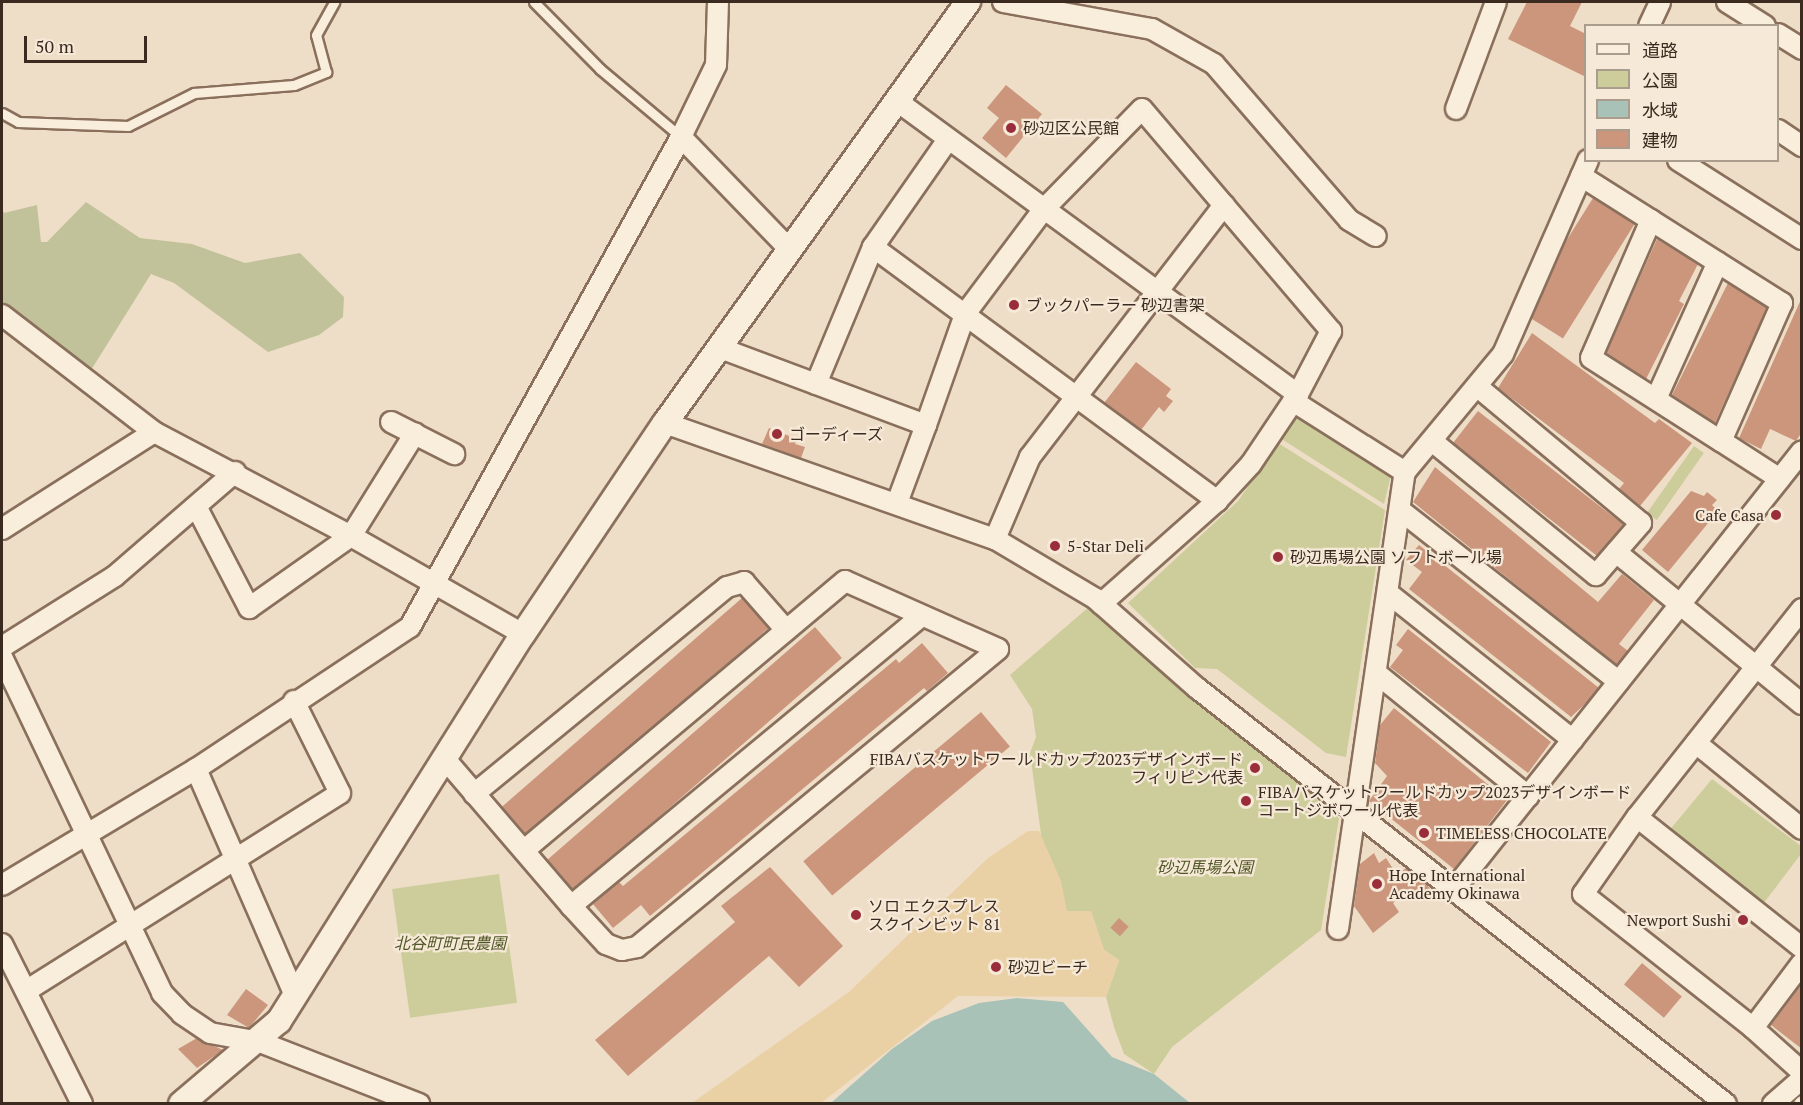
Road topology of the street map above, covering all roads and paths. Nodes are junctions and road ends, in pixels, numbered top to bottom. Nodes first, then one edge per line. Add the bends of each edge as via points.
1 (334, 2) edge
2 (534, 2) edge
3 (718, 2) edge
4 (968, 2) edge
5 (1003, 2) edge
6 (1496, 2) edge
7 (1660, 2) edge
8 (1727, 2) edge
9 (1650, 24) edge
10 (1762, 24) edge
11 (1779, 34) edge
12 (1802, 49) edge
13 (897, 101) junction
14 (1455, 109) dead end
15 (2, 113) edge
16 (1779, 131) edge
17 (681, 137) junction
18 (947, 141) junction
19 (1802, 146) edge
20 (1681, 162) edge
21 (1584, 168) edge
22 (1224, 205) junction
23 (1043, 210) junction
24 (1651, 220) junction
25 (1376, 236) dead end
26 (1802, 239) edge
27 (873, 247) junction
28 (789, 249) junction
29 (1718, 262) junction
30 (1152, 292) junction
31 (965, 314) junction
32 (2, 315) edge
33 (720, 348) junction
34 (816, 384) junction
35 (1479, 388) junction
36 (1078, 398) junction
37 (1296, 398) junction
38 (1656, 399) junction
39 (391, 422) dead end
40 (665, 423) junction
41 (926, 425) junction
42 (154, 432) junction
43 (415, 433) junction
44 (1432, 441) junction
45 (1721, 441) junction
46 (454, 454) dead end
47 (1801, 454) edge
48 (235, 472) junction
49 (1405, 472) junction
50 (1780, 479) junction
51 (1217, 501) junction
52 (897, 503) junction
53 (197, 508) junction
54 (1400, 510) junction
55 (2, 529) edge
56 (351, 536) junction
57 (995, 539) junction
58 (1616, 552) junction
59 (434, 581) junction
60 (1388, 593) junction
61 (1101, 604) junction
62 (1679, 608) junction
63 (1802, 609) edge
64 (922, 616) junction
65 (786, 630) junction
66 (523, 634) junction
67 (2, 647) edge
68 (2, 657) edge
69 (1753, 666) junction
70 (1376, 673) junction
71 (1619, 682) junction
72 (294, 701) junction
73 (1802, 704) edge
74 (1573, 740) junction
75 (1695, 743) junction
76 (445, 759) junction
77 (196, 769) junction
78 (474, 794) junction
79 (1528, 796) junction
80 (1354, 811) junction
81 (1637, 817) junction
82 (1802, 829) edge
83 (88, 832) junction
84 (524, 850) junction
85 (235, 858) junction
86 (2, 885) edge
87 (1454, 889) junction
88 (571, 906) junction
89 (131, 926) junction
90 (1338, 929) dead end
91 (2, 944) edge
92 (1802, 948) edge
93 (1802, 963) edge
94 (26, 991) junction
95 (295, 996) junction
96 (1753, 1028) junction
97 (260, 1042) junction
98 (1802, 1072) edge
99 (1802, 1079) edge
100 (185, 1103) edge
101 (82, 1104) edge
102 (419, 1104) edge
103 (1726, 1104) edge
104 (1773, 1104) edge

1 - 15 lane via 316,35 326,72 294,85 194,93 128,126 18,122
2 - 17 lane via 600,69
3 - 17 street via 716,64
4 - 13 street
5 - 25 street via 1152,29 1214,64 1349,219
6 - 14 street
7 - 9 street
8 - 10 street
11 - 12 street
13 - 18 street
13 - 28 street
16 - 19 street
17 - 28 street
17 - 59 street
18 - 23 street
18 - 27 street
20 - 26 street
21 - 24 street
21 - 35 street via 1503,354
22 - 23 street via 1142,109
22 - 30 street
22 - 37 street via 1332,331
23 - 30 street
23 - 31 street
24 - 29 street
24 - 38 street via 1591,358
27 - 31 street
27 - 34 street
28 - 33 street
29 - 38 street
29 - 45 street via 1782,303
30 - 36 street
30 - 37 street
31 - 36 street
31 - 41 street
32 - 42 street
33 - 34 street
33 - 40 street
34 - 41 street
35 - 44 street
35 - 58 street via 1641,523
36 - 51 street
36 - 57 street via 1030,457
37 - 49 street
37 - 51 street via 1251,464
38 - 45 street
39 - 43 street
40 - 52 street
40 - 66 street
41 - 52 street
42 - 48 street
42 - 55 street
43 - 46 street
43 - 56 street
44 - 49 street
44 - 58 street via 1596,575
45 - 50 street
47 - 50 street
48 - 53 street
48 - 56 street
49 - 54 street
50 - 62 street
51 - 61 street
52 - 57 street
53 - 56 street via 249,608
53 - 67 street via 115,576
54 - 60 street
54 - 71 street
56 - 59 street
57 - 61 street
58 - 62 street
59 - 66 street
59 - 72 street via 410,627
60 - 70 street
60 - 74 street
61 - 80 street via 1197,688
62 - 69 street
62 - 71 street
63 - 69 street
64 - 65 street via 845,582
64 - 88 street
64 - 88 street via 998,649 637,947 622,950 606,944
65 - 78 street via 744,582 727,587
65 - 84 street
66 - 76 street
68 - 83 street
69 - 73 street
69 - 75 street
70 - 79 street
70 - 80 street
71 - 74 street
72 - 77 street
72 - 85 street via 340,793
74 - 79 street
75 - 81 street
75 - 82 street
76 - 78 street
76 - 95 street
77 - 83 street
77 - 85 street
78 - 84 street
79 - 87 street
80 - 87 street
80 - 90 street
81 - 92 street
81 - 96 street via 1583,894
83 - 86 street
83 - 89 street
84 - 88 street
85 - 89 street
85 - 95 street
87 - 103 street
89 - 94 street
89 - 97 street via 162,993 182,1014 210,1033
91 - 94 street
93 - 96 street
94 - 101 street
95 - 97 street
96 - 98 street
97 - 100 street
97 - 102 street
99 - 104 street

